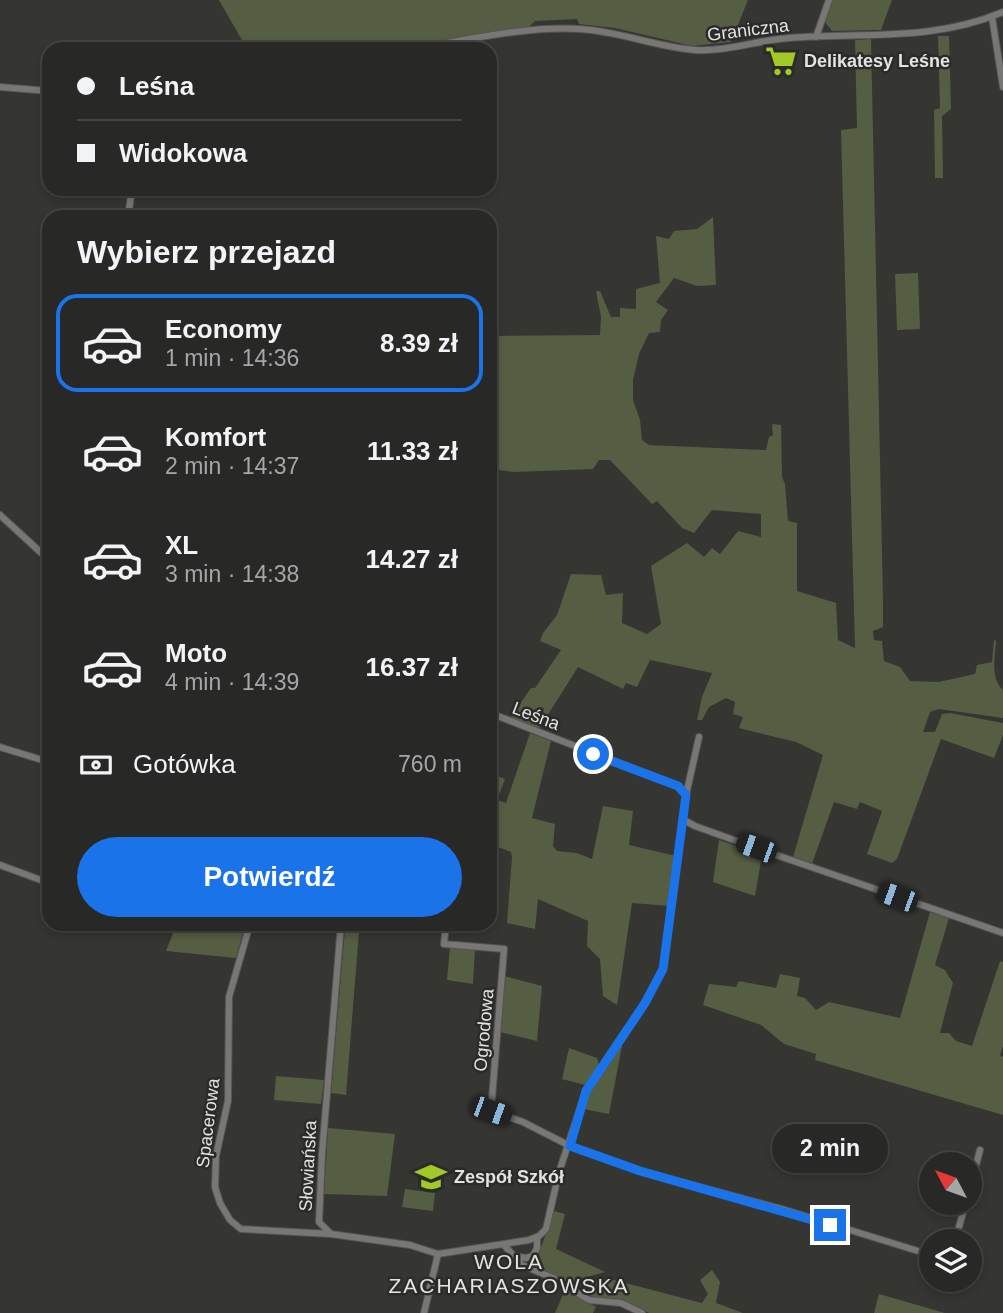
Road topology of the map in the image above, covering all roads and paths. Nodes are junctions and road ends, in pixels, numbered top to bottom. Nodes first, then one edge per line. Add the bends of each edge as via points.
1 (829, 0) edge
2 (1003, 12) edge
3 (992, 17) junction
4 (816, 37) junction
5 (458, 42) edge
6 (0, 87) edge
7 (1003, 87) edge
8 (42, 90) edge
9 (0, 514) edge
10 (42, 554) edge
11 (497, 716) edge
12 (699, 737) dead end
13 (0, 747) edge
14 (42, 760) edge
15 (686, 795) junction
16 (684, 820) junction
17 (0, 865) edge
18 (42, 880) edge
19 (248, 931) edge
20 (340, 931) edge
21 (445, 931) edge
22 (1003, 933) edge
23 (570, 1146) junction
24 (331, 1234) junction
25 (537, 1238) junction
26 (504, 1245) junction
27 (919, 1251) edge
28 (536, 1253) junction
29 (438, 1254) junction
30 (514, 1256) junction
31 (531, 1269) junction
32 (424, 1313) edge
33 (642, 1313) edge

1 - 4 street
2 - 3 street, Graniczna
3 - 4 street, Graniczna via 935,32
3 - 7 street
4 - 5 street, Graniczna via 699,50 564,29
6 - 8 street
9 - 10 street
11 - 15 street, Leśna via 678,786
12 - 15 street
13 - 14 street
15 - 16 street
16 - 22 street
16 - 23 street via 663,969 586,1091
17 - 18 street
19 - 24 street, Spacerowa via 229,997 228,1101 216,1156 215,1187 230,1220 241,1229
20 - 24 street, Słowiańska via 319,1222
21 - 23 street, Ogrodowa via 444,944 504,949 491,1111
23 - 25 street via 559,1172 550,1217
23 - 27 street via 640,1171
24 - 29 street via 410,1245
25 - 26 street
25 - 28 street
26 - 29 street
26 - 30 street
28 - 30 street via 530,1258
28 - 31 street
29 - 32 street
30 - 31 street
31 - 33 street via 589,1300 621,1303

